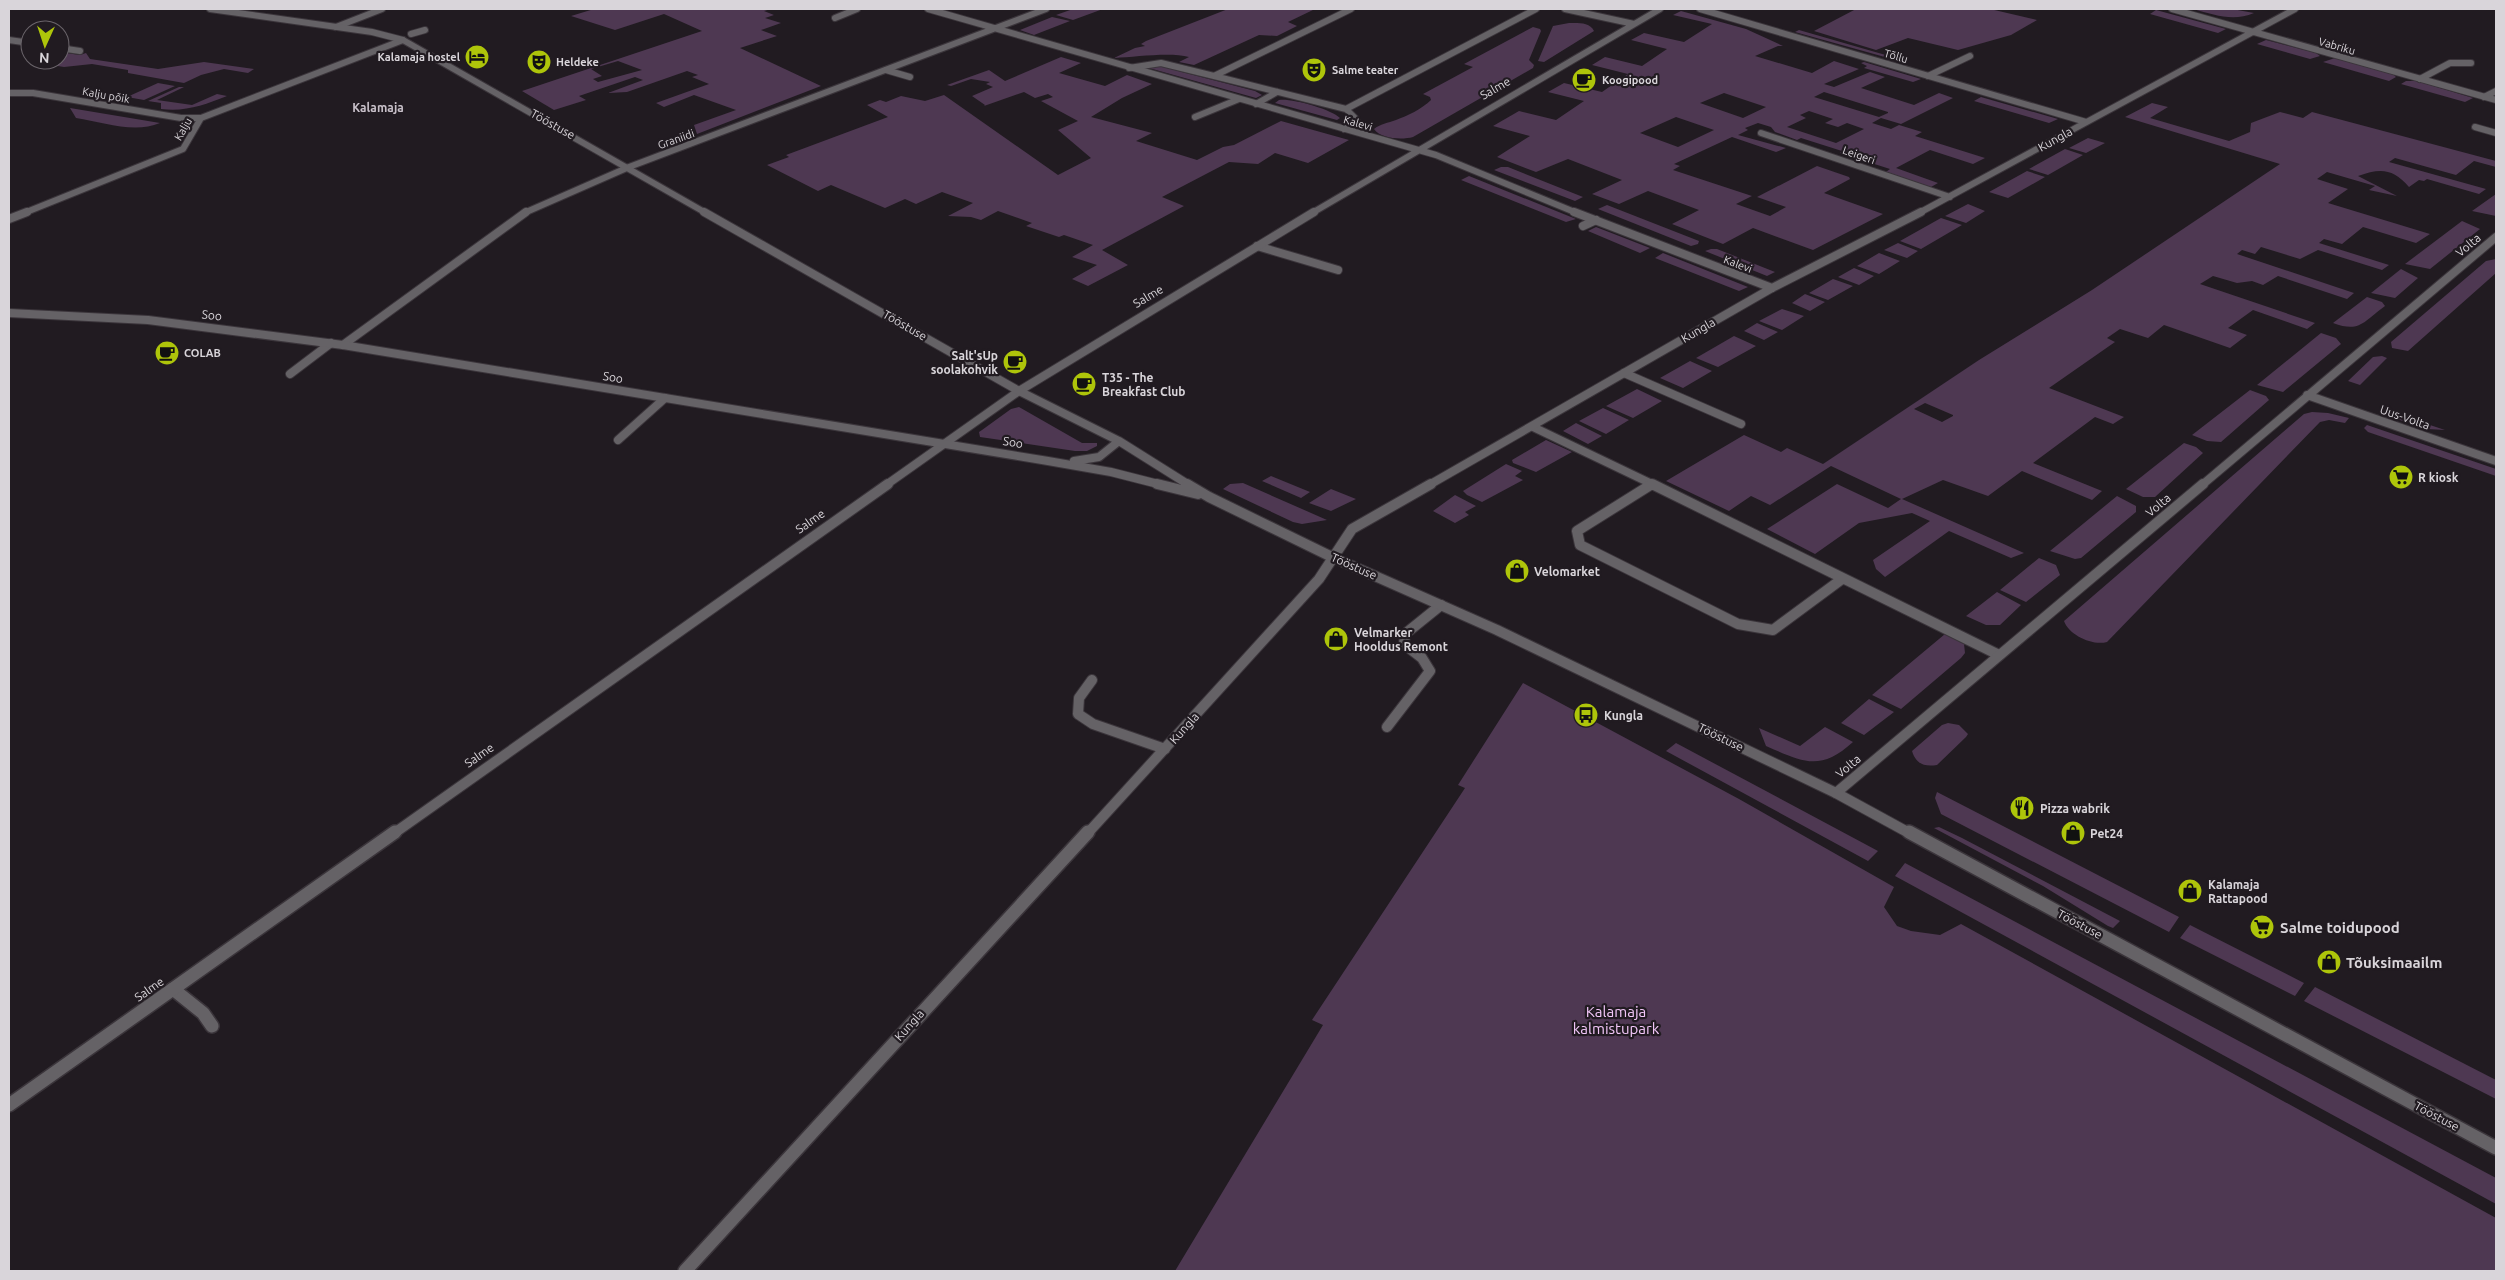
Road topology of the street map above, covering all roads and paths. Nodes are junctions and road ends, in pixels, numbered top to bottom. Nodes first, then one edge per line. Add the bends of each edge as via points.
1 (210, 9) edge
2 (382, 9) edge
3 (857, 9) edge
4 (928, 9) edge
5 (1046, 9) edge
6 (1351, 9) edge
7 (1536, 9) edge
8 (1565, 9) edge
9 (1660, 9) edge
10 (1700, 9) edge
11 (2172, 9) edge
12 (2295, 9) edge
13 (835, 18) dead end
14 (1634, 24) junction
15 (336, 27) junction
16 (993, 29) junction
17 (425, 30) dead end
18 (2251, 32) junction
19 (411, 34) dead end
20 (403, 40) junction
21 (70, 50) edge
22 (80, 51) dead end
23 (1970, 56) dead end
24 (2471, 63) dead end
25 (1128, 68) junction
26 (886, 70) junction
27 (1214, 76) junction
28 (1928, 76) junction
29 (910, 77) dead end
30 (2420, 79) junction
31 (2496, 91) edge
32 (1278, 92) junction
33 (9, 93) edge
34 (2484, 97) junction
35 (1239, 100) junction
36 (2496, 100) edge
37 (1256, 104) junction
38 (1346, 110) junction
39 (1194, 117) dead end
40 (201, 118) junction
41 (2086, 122) junction
42 (2475, 127) dead end
43 (1344, 129) junction
44 (1760, 130) dead end
45 (2496, 133) edge
46 (1418, 150) junction
47 (629, 167) junction
48 (1950, 197) junction
49 (9, 219) edge
50 (1596, 220) junction
51 (1583, 226) dead end
52 (2496, 238) edge
53 (1257, 246) junction
54 (1338, 270) dead end
55 (1772, 288) junction
56 (9, 313) edge
57 (331, 343) junction
58 (343, 344) junction
59 (290, 374) dead end
60 (1624, 374) junction
61 (1019, 391) junction
62 (2307, 395) junction
63 (665, 398) junction
64 (1741, 424) dead end
65 (1532, 427) junction
66 (618, 440) dead end
67 (1119, 441) junction
68 (943, 443) junction
69 (1048, 461) junction
70 (2496, 461) edge
71 (1652, 484) junction
72 (1209, 497) junction
73 (1332, 557) junction
74 (1842, 579) junction
75 (1442, 605) junction
76 (1999, 655) junction
77 (1092, 680) dead end
78 (1387, 726) dead end
79 (1164, 750) junction
80 (1836, 793) junction
81 (173, 989) junction
82 (212, 1026) dead end
83 (9, 1105) edge
84 (2496, 1148) edge
85 (685, 1271) edge

1 - 15 street, Tööstuse
2 - 15 street
3 - 13 street
4 - 16 street, Kalevi
5 - 16 street, Graniidi
6 - 27 street
7 - 38 street
8 - 14 street
9 - 14 street, Salme
10 - 28 street, Tõllu
11 - 18 street, Vabriku
12 - 18 street, Kungla
14 - 46 street, Salme
15 - 20 street, Tööstuse
16 - 25 street, Kalevi
16 - 26 street, Graniidi
17 - 19 street
18 - 30 street, Vabriku
18 - 41 street, Kungla
20 - 40 street, Kalju
20 - 47 street, Tööstuse
21 - 22 street
23 - 28 street
24 - 30 street via 2450,63
25 - 27 street via 1145,61 1159,61
25 - 35 street, Kalevi
26 - 29 street
26 - 47 street, Graniidi
27 - 32 street
28 - 41 street, Tõllu
30 - 34 street, Vabriku
31 - 34 street
32 - 37 street
32 - 38 street
33 - 40 street, Kalju põik via 32,93 181,118
34 - 36 street, Vabriku
35 - 37 street, Kalevi
35 - 39 street
37 - 43 street, Kalevi
38 - 43 street via 1357,120
40 - 49 street, Kalju via 183,149
41 - 48 street, Kungla
42 - 45 street
43 - 46 street, Kalevi
44 - 48 street, Leigeri
46 - 50 street, Kalevi
46 - 53 street, Salme
47 - 58 street, Graniidi via 525,212
47 - 61 street, Tööstuse
48 - 55 street, Kungla
50 - 51 street
50 - 55 street, Kalevi
52 - 62 street, Volta
53 - 54 street
53 - 61 street, Salme
55 - 60 street, Kungla
56 - 57 street, Soo via 148,320
57 - 58 street, Soo
57 - 59 street
58 - 63 street, Soo
60 - 64 street
60 - 65 street, Kungla
61 - 67 street, Tööstuse
61 - 68 street, Salme
62 - 70 street, Uus-Volta
62 - 76 street, Volta
63 - 66 street
63 - 68 street, Soo
65 - 71 street
65 - 73 street, Kungla via 1352,529
67 - 69 street via 1106,456 1084,462
67 - 72 street, Tööstuse
68 - 69 street, Soo
68 - 81 street, Salme
69 - 72 street, Soo via 1111,472
71 - 74 street
71 - 74 street via 1577,531 1580,545 1738,624 1773,630
72 - 73 street, Tööstuse
73 - 75 street, Tööstuse
73 - 79 street, Kungla via 1319,579
74 - 76 street
75 - 78 street via 1405,634 1404,644 1422,658 1430,671
75 - 80 street, Tööstuse
76 - 80 street, Volta
77 - 79 street via 1079,698 1078,714 1093,724
79 - 85 street, Kungla
80 - 84 street, Tööstuse
81 - 82 street via 203,1013
81 - 83 street, Salme

